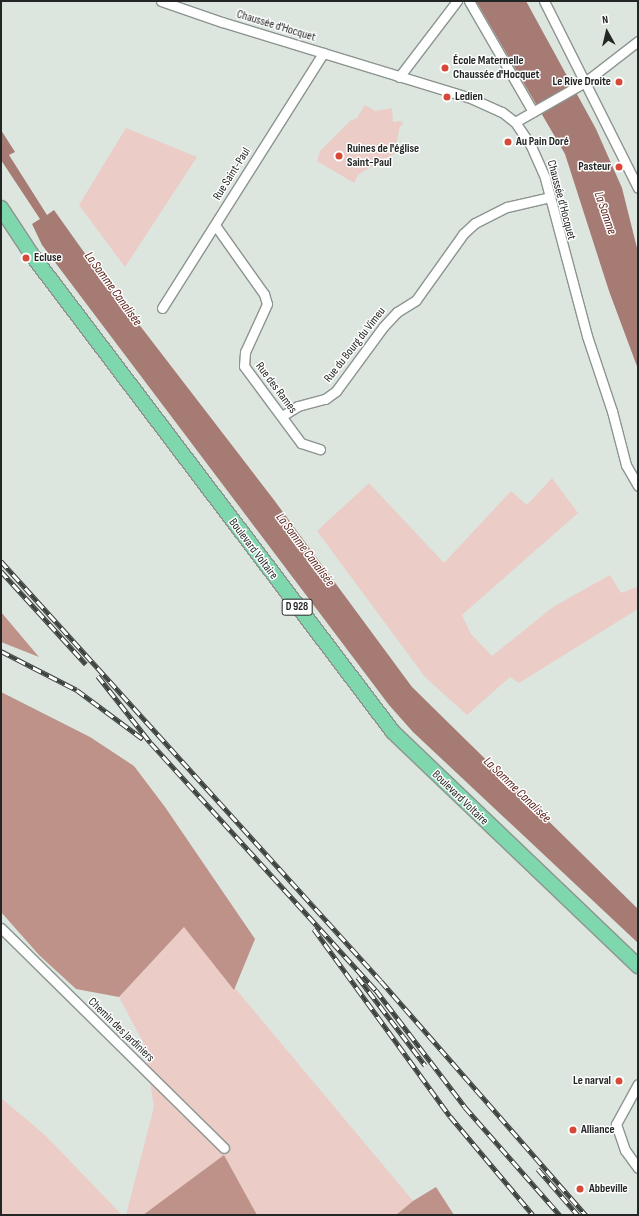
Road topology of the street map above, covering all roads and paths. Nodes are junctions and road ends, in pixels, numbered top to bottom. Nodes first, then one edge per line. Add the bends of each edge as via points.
1 (161, 1) edge
2 (457, 1) edge
3 (469, 1) edge
4 (544, 1) edge
5 (638, 41) edge
6 (323, 53) junction
7 (399, 77) junction
8 (585, 82) junction
9 (536, 110) junction
10 (515, 122) junction
11 (638, 188) edge
12 (550, 197) junction
13 (1, 208) edge
14 (215, 225) junction
15 (162, 308) dead end
16 (282, 416) junction
17 (320, 449) dead end
18 (638, 486) edge
19 (1, 928) edge
20 (638, 966) edge
21 (638, 1084) edge
22 (224, 1148) dead end
23 (638, 1168) edge

1 - 6 street, Chaussée d'Hocquet
2 - 7 street
3 - 9 street
4 - 8 street
5 - 8 street
6 - 7 street, Chaussée d'Hocquet
6 - 14 street, Rue Saint-Paul
7 - 10 street, Chaussée d'Hocquet via 468,97 502,112
8 - 9 street
8 - 11 street
9 - 10 street
10 - 12 street, Chaussée d'Hocquet via 537,158
12 - 16 street, Rue du Bourg du Vimeu via 507,207 463,234 416,300 396,312 336,390 325,399 298,406
12 - 18 street, Chaussée d'Hocquet via 565,258 626,465
13 - 20 main road, Boulevard Voltaire / D 928 via 32,255 393,732
14 - 15 street, Rue Saint-Paul
14 - 16 street, Rue des Rames via 264,294 266,311 243,360 244,366
16 - 17 street, Rue des Rames via 301,443
19 - 22 street, Chemin des Jardiniers
21 - 23 street via 616,1124 625,1150

